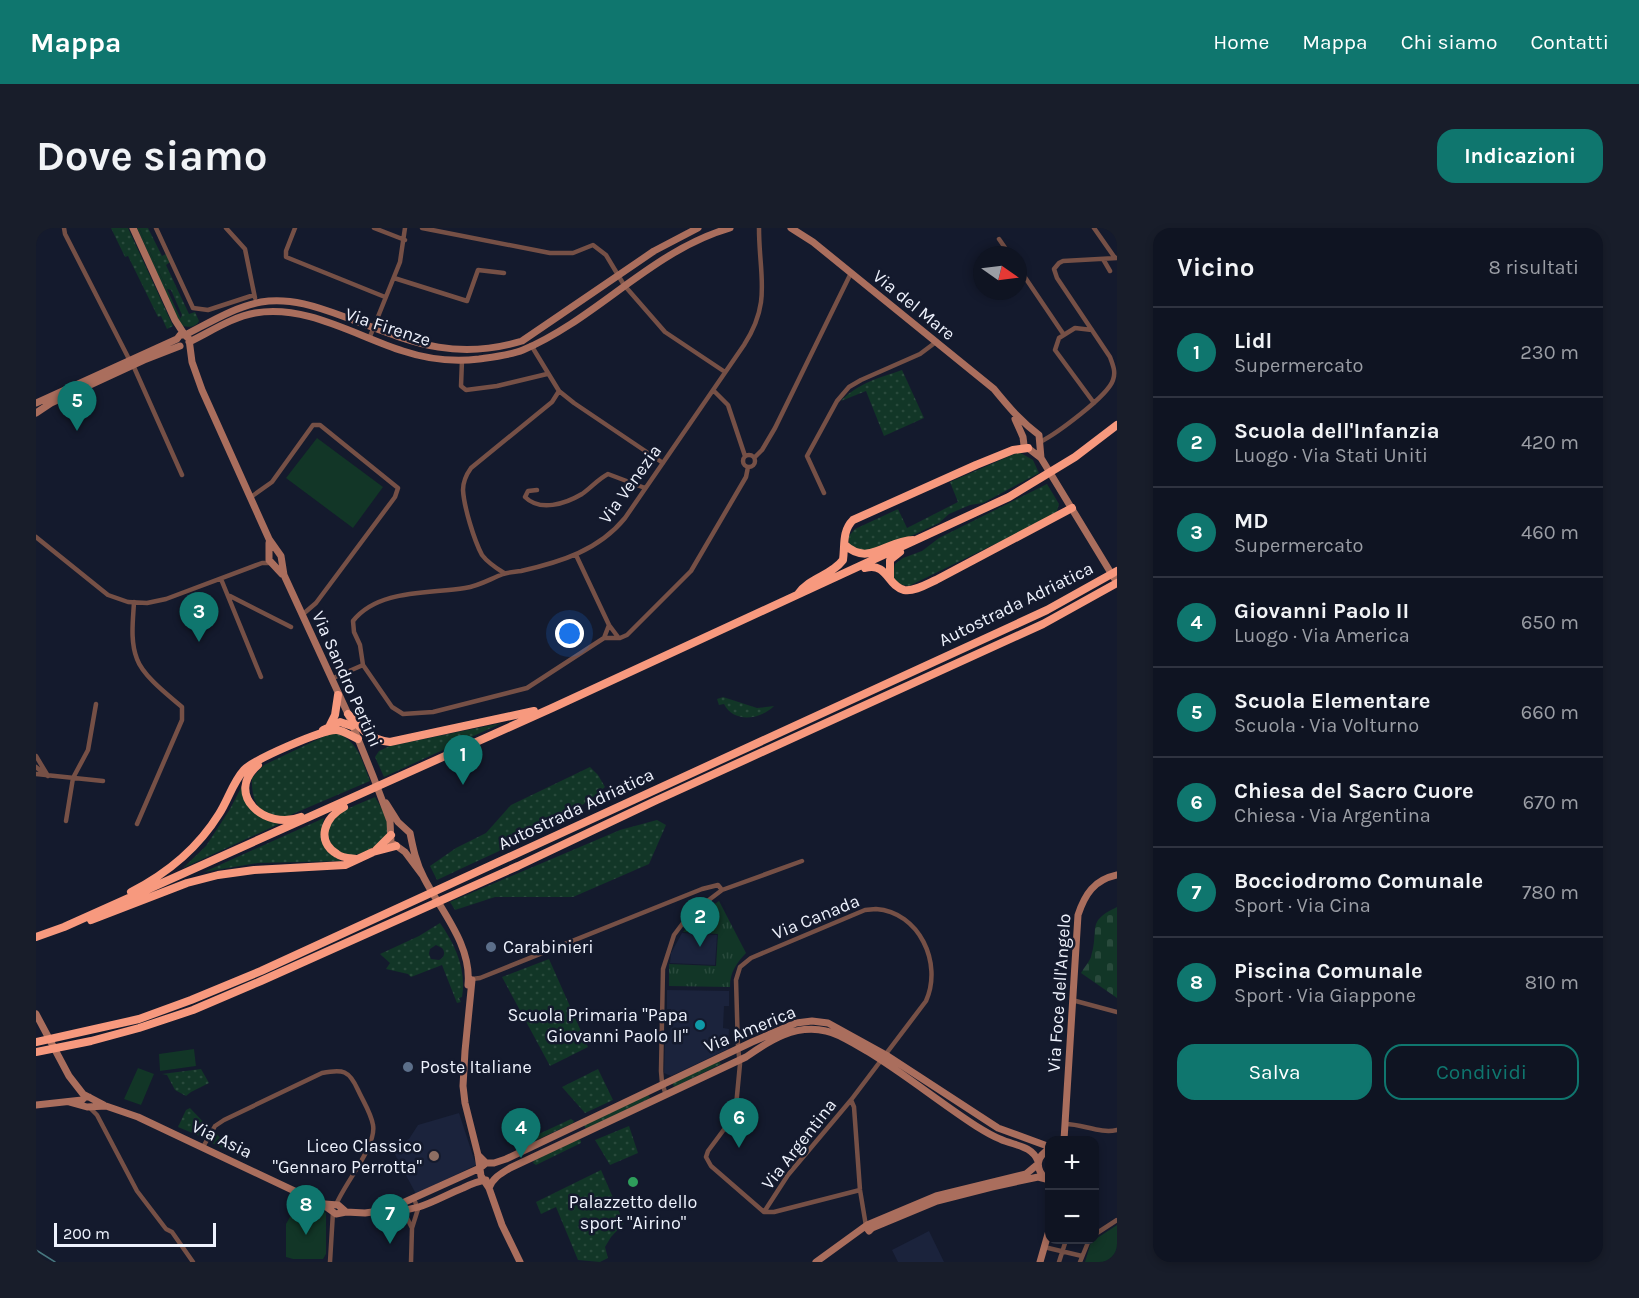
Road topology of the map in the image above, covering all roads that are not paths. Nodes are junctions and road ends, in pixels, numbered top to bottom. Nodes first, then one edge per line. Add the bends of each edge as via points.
1 (63, 228) edge
2 (133, 228) edge
3 (156, 228) edge
4 (226, 228) edge
5 (295, 228) edge
6 (374, 228) edge
7 (405, 228) edge
8 (422, 228) edge
9 (698, 228) edge
10 (730, 228) edge
11 (759, 228) edge
12 (791, 228) edge
13 (1094, 228) edge
14 (999, 239) dead end
15 (405, 240) junction
16 (1004, 246) edge
17 (1116, 258) edge
18 (1102, 259) junction
19 (1110, 271) dead end
20 (504, 273) dead end
21 (851, 273) junction
22 (394, 278) junction
23 (620, 280) junction
24 (1027, 280) edge
25 (254, 296) junction
26 (386, 297) junction
27 (256, 304) junction
28 (373, 328) junction
29 (1092, 330) junction
30 (1064, 334) junction
31 (528, 338) junction
32 (369, 339) junction
33 (183, 340) junction
34 (936, 342) junction
35 (531, 345) junction
36 (462, 360) junction
37 (131, 362) junction
38 (725, 372) junction
39 (547, 374) junction
40 (713, 390) junction
41 (559, 391) junction
42 (1094, 402) junction
43 (36, 403) edge
44 (1011, 411) junction
45 (36, 414) edge
46 (1117, 425) edge
47 (1035, 432) junction
48 (1055, 433) junction
49 (1026, 444) junction
50 (1039, 444) junction
51 (745, 456) junction
52 (755, 457) junction
53 (1041, 458) junction
54 (663, 462) junction
55 (748, 467) junction
56 (182, 475) dead end
57 (645, 488) junction
58 (537, 490) dead end
59 (824, 493) dead end
60 (251, 497) junction
61 (1072, 508) junction
62 (37, 540) edge
63 (917, 540) junction
64 (845, 545) junction
65 (576, 555) junction
66 (273, 559) junction
67 (1117, 572) edge
68 (504, 573) junction
69 (836, 576) junction
70 (890, 578) junction
71 (221, 579) junction
72 (1117, 583) edge
73 (798, 594) junction
74 (230, 596) junction
75 (134, 602) junction
76 (302, 615) junction
77 (609, 625) junction
78 (291, 627) dead end
79 (604, 638) junction
80 (618, 638) junction
81 (363, 664) junction
82 (261, 677) dead end
83 (331, 679) junction
84 (338, 695) junction
85 (96, 704) dead end
86 (552, 708) junction
87 (348, 714) junction
88 (330, 725) junction
89 (352, 726) junction
90 (313, 736) junction
91 (358, 739) junction
92 (36, 756) edge
93 (267, 756) junction
94 (36, 767) edge
95 (36, 774) edge
96 (48, 776) junction
97 (73, 778) junction
98 (103, 781) dead end
99 (359, 795) junction
100 (381, 796) junction
101 (336, 805) junction
102 (66, 821) dead end
103 (137, 824) dead end
104 (402, 827) junction
105 (391, 834) junction
106 (411, 839) junction
107 (397, 847) junction
108 (373, 852) junction
109 (356, 860) junction
110 (801, 861) dead end
111 (1117, 876) edge
112 (424, 877) junction
113 (722, 890) junction
114 (64, 927) junction
115 (36, 937) edge
116 (471, 978) junction
117 (1072, 999) junction
118 (1117, 1012) edge
119 (36, 1014) edge
120 (139, 1023) junction
121 (36, 1042) edge
122 (36, 1052) edge
123 (739, 1054) junction
124 (884, 1057) junction
125 (662, 1083) junction
126 (666, 1095) junction
127 (851, 1100) junction
128 (90, 1102) junction
129 (36, 1105) edge
130 (97, 1115) junction
131 (989, 1122) junction
132 (579, 1124) junction
133 (1065, 1124) junction
134 (984, 1130) junction
135 (1117, 1130) edge
136 (583, 1134) junction
137 (1064, 1136) edge
138 (1045, 1146) edge
139 (203, 1147) junction
140 (522, 1151) junction
141 (1045, 1151) edge
142 (527, 1160) junction
143 (1038, 1162) junction
144 (487, 1165) junction
145 (1045, 1176) edge
146 (491, 1178) junction
147 (1045, 1179) edge
148 (860, 1190) junction
149 (414, 1200) junction
150 (336, 1209) junction
151 (418, 1209) junction
152 (387, 1210) junction
153 (764, 1212) junction
154 (1117, 1220) edge
155 (868, 1226) junction
156 (412, 1228) junction
157 (1099, 1232) edge
158 (1045, 1244) edge
159 (1064, 1244) edge
160 (1087, 1244) edge
161 (1044, 1247) junction
162 (1062, 1251) junction
163 (1082, 1256) junction
164 (193, 1262) edge
165 (330, 1262) edge
166 (411, 1262) edge
167 (520, 1262) edge
168 (818, 1262) edge
169 (1040, 1262) edge
170 (1059, 1262) edge
171 (1080, 1262) edge

1 - 37 street
2 - 33 street
3 - 25 street via 193,308 208,310
4 - 25 street via 245,249
5 - 26 street via 286,257
6 - 15 street
7 - 15 street
8 - 23 street via 550,253 573,253 593,245 606,255
9 - 23 street, Via Firenze via 654,251
10 - 23 street, Via Firenze via 689,244
11 - 38 street, Via Venezia via 761,309 754,329
12 - 21 street, Via del Mare
13 - 17 street
14 - 16 street
15 - 22 street
17 - 18 street
18 - 19 street
18 - 29 street via 1063,261 1054,269
20 - 22 street via 478,270 467,301
21 - 34 street, Via del Mare
21 - 52 street via 775,428
22 - 26 street
23 - 31 street, Via Firenze
23 - 35 street, Via Firenze via 586,312
23 - 38 street via 665,332
24 - 30 street
25 - 27 street
26 - 28 street
27 - 28 street, Via Firenze via 308,304
27 - 33 street, Via Firenze via 237,309
28 - 31 street, Via Firenze via 430,347 456,350 502,347
28 - 32 street
29 - 30 street via 1075,328
29 - 42 street via 1114,368 1113,381
30 - 42 street via 1055,350
31 - 35 street
32 - 33 street, Via Firenze via 305,315 281,311 251,314
32 - 36 street, Via Firenze via 430,358
33 - 37 street
33 - 60 street
34 - 44 street, Via del Mare via 994,389
34 - 59 street via 920,354 849,387 837,401 807,456
35 - 36 street, Via Firenze via 501,355
35 - 39 street
36 - 39 street via 461,386 466,390
37 - 43 street
37 - 45 street
37 - 56 street
38 - 40 street, Via Venezia
39 - 41 street
40 - 51 street via 728,405
40 - 54 street, Via Venezia
41 - 54 street
41 - 68 street via 552,402 471,468 465,479 465,506 482,553
42 - 48 street
44 - 47 street, Via del Mare
44 - 49 street, Via del Mare
46 - 63 highway via 1009,497
47 - 48 street
47 - 49 street via 1028,432
47 - 50 street, Via del Mare
48 - 50 street
49 - 50 street via 1036,448
49 - 53 street, Via del Mare
49 - 64 highway via 861,515 844,533
50 - 53 street, Via del Mare
51 - 52 street
51 - 55 street via 743,462
52 - 55 street via 754,465
53 - 61 street, Via del Mare
54 - 57 street, Via Venezia
55 - 80 street via 746,477 691,571 627,635
57 - 58 street via 608,474 582,494 560,504 543,506 526,500 528,490
57 - 65 street, Via Venezia via 613,532
60 - 66 street
60 - 76 street via 272,482 313,425 320,425 398,488 347,562
61 - 70 highway via 917,588 906,590
61 - 72 street, Via del Mare
62 - 75 street via 108,595
63 - 64 highway via 902,540 864,555
63 - 69 highway
63 - 70 highway via 890,560
64 - 73 highway via 839,566 804,585
65 - 68 street, Via Venezia
65 - 77 street
66 - 71 street
66 - 76 street, Via Sandro Pertini
67 - 120 highway, Autostrada Adriatica via 1036,615 400,908
68 - 81 street, Via Venezia via 467,588 401,594 360,613 353,621
69 - 70 highway via 873,566
69 - 73 highway
71 - 74 street
71 - 75 street via 166,599
72 - 120 highway, Autostrada Adriatica via 1043,624 518,866 193,1010
73 - 86 highway
74 - 78 street
74 - 82 street
75 - 103 street via 132,633 137,659 182,707 182,720
76 - 83 street, Via Sandro Pertini
77 - 79 street
77 - 80 street
79 - 80 street
79 - 81 street via 526,688 433,712 403,714 392,707
81 - 83 street
83 - 84 street, Via Sandro Pertini
84 - 87 street, Via Sandro Pertini
84 - 88 highway
85 - 97 street via 88,750
86 - 87 highway via 390,742 369,737
86 - 99 highway
87 - 89 street, Via Sandro Pertini
88 - 89 highway via 340,722
88 - 90 highway
89 - 91 street, Via Sandro Pertini
90 - 91 highway via 336,730
90 - 93 highway
91 - 100 street, Via Sandro Pertini
92 - 96 street
93 - 101 highway via 247,780 247,799 260,814 275,820 295,819
93 - 114 highway via 246,768 203,838 173,866
94 - 96 street
95 - 96 street
96 - 97 street
97 - 98 street
97 - 102 street
99 - 101 highway
99 - 109 highway via 330,816 324,836 334,853
100 - 104 street, Via Sandro Pertini
100 - 105 street, Via Sandro Pertini
101 - 114 highway
104 - 105 street
104 - 106 street, Via Sandro Pertini
105 - 107 street, Via Sandro Pertini
105 - 108 highway
106 - 107 street via 405,847
106 - 112 street, Via Sandro Pertini
107 - 108 highway
107 - 112 street, Via Sandro Pertini
108 - 109 highway
109 - 114 highway via 345,865 218,875
110 - 113 street
111 - 117 street, Via Foce dell'Angelo via 1097,882 1083,900 1078,915
112 - 116 street, Via Sandro Pertini via 456,933
113 - 116 street via 718,885 702,889
113 - 125 street via 689,915 668,951 663,969
114 - 115 highway
116 - 144 street via 464,1086 478,1155
117 - 118 street
117 - 133 street, Via Foce dell'Angelo
119 - 128 street via 62,1065
120 - 121 highway, Autostrada Adriatica
120 - 122 highway, Autostrada Adriatica via 91,1041
123 - 124 street, Via America via 785,1034 810,1029 839,1035
123 - 124 street, Via America via 788,1026 812,1021 828,1023
123 - 124 street, Via Canada via 736,980 744,962 865,910 876,909 898,915 915,927 926,944 933,980 926,1000
123 - 125 street, Via America
123 - 126 street, Via America
123 - 153 street, Via Argentina via 734,1113 706,1156 711,1166
124 - 127 street, Via Argentina
124 - 131 street, Via America
124 - 134 street, Via America
125 - 126 street
125 - 132 street, Via America
126 - 136 street, Via America
127 - 148 street
127 - 153 street, Via Argentina
128 - 129 street, Via Asia
128 - 130 street
128 - 130 street
128 - 139 street, Via Asia via 149,1121
130 - 164 street via 132,1182
131 - 134 street
131 - 138 street, Via America
132 - 136 street
132 - 140 street, Via America
133 - 135 street via 1108,1132
133 - 137 street, Via Foce dell'Angelo
134 - 143 street, Via America via 1034,1152
136 - 142 street, Via America
139 - 150 street, Via Asia
139 - 150 street via 215,1126 224,1120 322,1073 344,1071 356,1085 374,1129
140 - 142 street
140 - 144 street, Via America
141 - 143 street
142 - 146 street, Via America
143 - 145 street
143 - 155 street via 1026,1174 936,1196
144 - 146 street via 498,1170
144 - 146 street via 481,1176
144 - 149 street
146 - 151 street
146 - 167 street via 489,1188
147 - 155 street via 1038,1177 992,1187
148 - 153 street
148 - 155 street
149 - 151 street
149 - 152 street
150 - 152 street via 365,1213
150 - 165 street via 331,1226
151 - 152 street
151 - 156 street
152 - 156 street via 406,1216
154 - 157 street
155 - 168 street
156 - 166 street
158 - 161 street
159 - 162 street
160 - 163 street
161 - 162 street
161 - 169 street
162 - 163 street
162 - 170 street
163 - 171 street

